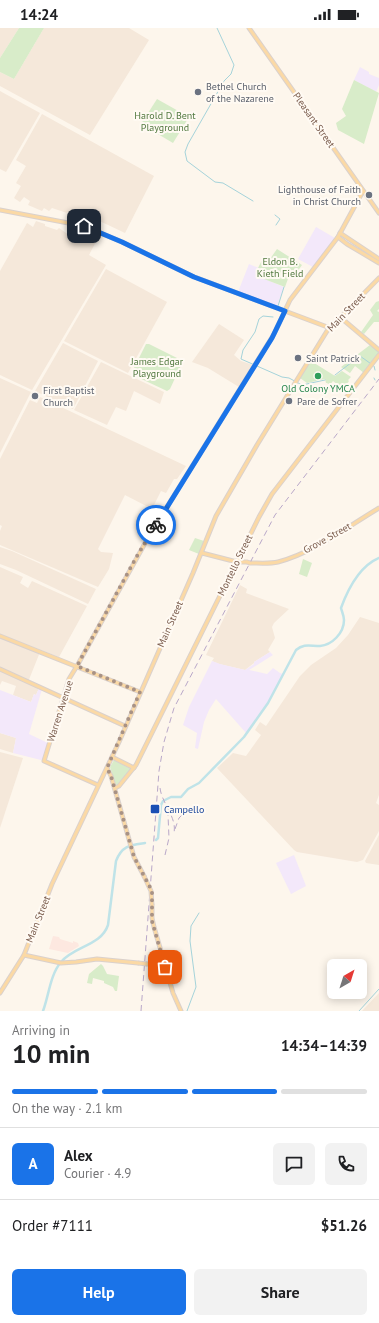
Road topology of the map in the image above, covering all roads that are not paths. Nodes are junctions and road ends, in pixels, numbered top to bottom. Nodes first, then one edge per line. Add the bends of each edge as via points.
1 (249, 28) edge
2 (364, 191) junction
3 (0, 210) edge
4 (379, 213) edge
5 (339, 235) junction
6 (348, 239) junction
7 (346, 243) junction
8 (378, 260) edge
9 (379, 278) edge
10 (285, 311) junction
11 (340, 317) junction
12 (330, 328) junction
13 (379, 350) edge
14 (379, 355) edge
15 (379, 508) edge
16 (202, 553) junction
17 (237, 562) junction
18 (0, 636) edge
19 (77, 666) junction
20 (0, 669) edge
21 (140, 692) junction
22 (64, 697) junction
23 (126, 726) junction
24 (112, 757) junction
25 (107, 768) junction
26 (134, 768) junction
27 (105, 772) junction
28 (112, 778) junction
29 (98, 786) junction
30 (115, 788) junction
31 (24, 955) junction
32 (164, 964) junction
33 (0, 993) edge
34 (181, 1011) edge

1 - 2 main road, Pleasant Street
2 - 4 main road, Pleasant Street
2 - 5 main road, Warren Avenue
3 - 10 main road via 84,226 194,277
5 - 6 main road
5 - 7 main road
5 - 10 main road, Warren Avenue
6 - 7 main road
6 - 8 main road
7 - 8 main road
9 - 11 main road, Main Street
10 - 12 main road
10 - 19 main road, Warren Avenue via 274,334 137,556
11 - 12 main road, Main Street
11 - 13 main road
12 - 16 main road, Main Street via 216,516
14 - 17 main road, Montello Street via 272,494
15 - 17 main road, Grove Street via 316,546 276,563
16 - 17 main road, Grove Street
16 - 21 main road, Main Street
17 - 26 main road, Montello Street
18 - 19 main road
19 - 21 main road
19 - 22 main road, Warren Avenue
20 - 22 main road
21 - 23 main road, Main Street
22 - 23 main road
22 - 29 main road, Warren Avenue via 44,761
23 - 24 main road, Main Street
24 - 25 main road, Main Street
24 - 26 main road
25 - 27 main road, Main Street
25 - 28 main road
26 - 30 main road, Montello Street
27 - 28 main road
27 - 29 main road, Main Street
28 - 30 main road
29 - 31 main road, Main Street via 52,884
30 - 32 main road, bridge via 136,861 152,891 152,921
31 - 32 main road, bridge via 65,963 97,959
31 - 33 main road, Main Street
32 - 34 main road via 173,995

